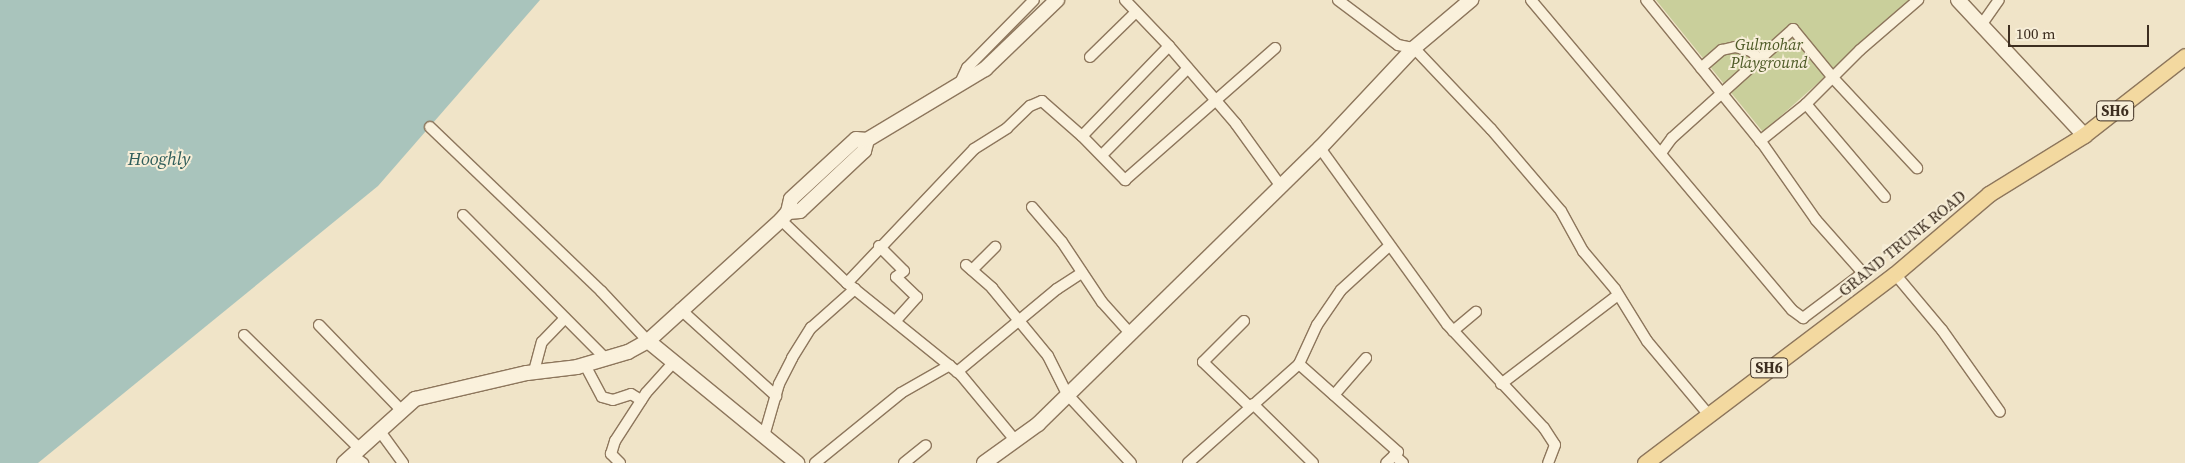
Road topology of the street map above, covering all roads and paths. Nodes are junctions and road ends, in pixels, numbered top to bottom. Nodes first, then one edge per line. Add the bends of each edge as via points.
1 (1034, 0) edge
2 (1057, 0) edge
3 (1125, 0) edge
4 (1338, 0) edge
5 (1471, 0) edge
6 (1531, 0) edge
7 (1646, 0) edge
8 (1918, 0) edge
9 (1958, 0) edge
10 (1999, 0) edge
11 (1136, 12) junction
12 (1982, 24) junction
13 (1170, 46) junction
14 (1275, 48) dead end
15 (1414, 48) junction
16 (2185, 56) edge
17 (1090, 57) dead end
18 (1759, 59) junction
19 (1188, 68) junction
20 (1701, 68) junction
21 (1834, 79) junction
22 (958, 85) junction
23 (1720, 93) junction
24 (1215, 99) junction
25 (1806, 104) junction
26 (430, 127) dead end
27 (2084, 135) junction
28 (1082, 136) junction
29 (1760, 141) junction
30 (1320, 148) junction
31 (1661, 152) junction
32 (1102, 155) junction
33 (1917, 168) dead end
34 (1280, 185) junction
35 (1885, 196) dead end
36 (1032, 207) dead end
37 (463, 215) dead end
38 (784, 216) junction
39 (880, 246) junction
40 (1389, 246) junction
41 (995, 247) dead end
42 (1082, 273) junction
43 (1895, 274) junction
44 (851, 286) junction
45 (1618, 295) junction
46 (680, 310) junction
47 (1476, 312) dead end
48 (565, 318) junction
49 (896, 320) junction
50 (1020, 321) junction
51 (1244, 321) dead end
52 (319, 325) dead end
53 (1453, 331) junction
54 (1129, 332) junction
55 (244, 336) dead end
56 (648, 341) junction
57 (1366, 358) dead end
58 (606, 359) junction
59 (673, 363) junction
60 (1299, 364) junction
61 (585, 365) junction
62 (954, 368) junction
63 (534, 371) junction
64 (1501, 384) junction
65 (1067, 394) junction
66 (1334, 395) junction
67 (776, 396) junction
68 (641, 400) junction
69 (1252, 406) junction
70 (401, 410) junction
71 (2000, 412) dead end
72 (1708, 414) junction
73 (379, 430) junction
74 (764, 436) junction
75 (1015, 440) junction
76 (926, 446) dead end
77 (351, 455) edge
78 (1394, 455) junction
79 (793, 462) edge
80 (363, 463) edge
81 (403, 463) edge
82 (620, 463) edge
83 (815, 463) edge
84 (904, 463) edge
85 (984, 463) edge
86 (1131, 463) edge
87 (1188, 463) edge
88 (1313, 463) edge
89 (1386, 463) edge
90 (1403, 463) edge
91 (1548, 463) edge
92 (1645, 463) edge

1 - 22 street via 967,68
2 - 22 main road via 985,69
3 - 11 street
4 - 15 street via 1398,45
5 - 15 main road
6 - 31 street
7 - 20 street
8 - 21 street via 1860,50
9 - 12 main road
10 - 12 street
11 - 13 street
11 - 17 street
12 - 27 main road
13 - 19 street
13 - 28 street
14 - 24 street
15 - 30 main road
15 - 45 street via 1561,211 1583,251
16 - 27 main road, GRAND TRUNK ROAD / SH6
18 - 20 street via 1751,51 1735,47 1722,50
18 - 21 street via 1793,29
18 - 23 street
19 - 24 street
19 - 32 street
20 - 23 street
21 - 25 street
21 - 33 street
22 - 38 main road via 867,140 864,151 800,211
23 - 29 street
23 - 31 street
24 - 32 street via 1125,180
24 - 34 street
25 - 29 street
25 - 35 street
26 - 56 street via 602,291
27 - 43 main road, GRAND TRUNK ROAD / SH6 via 1989,194
28 - 32 street
28 - 39 street via 1042,101 1030,106 1007,128 974,148
29 - 31 street via 1816,220 1863,273 1803,318 1792,310
30 - 34 main road
30 - 40 street
34 - 54 main road
36 - 42 street
37 - 48 street
38 - 44 street
38 - 46 main road
39 - 44 street
39 - 49 street via 904,270 896,277 917,297
40 - 53 street
40 - 60 street via 1341,290 1317,325
41 - 50 street via 969,268 992,288
42 - 50 street
42 - 54 street
43 - 71 street via 1942,330
43 - 72 main road, GRAND TRUNK ROAD / SH6
44 - 49 street
44 - 67 street via 811,328 792,358
45 - 64 street
45 - 72 street via 1647,341
46 - 56 main road
46 - 67 street
47 - 53 street
48 - 58 street
48 - 63 street via 542,342
49 - 62 street
50 - 62 street
50 - 65 street via 1048,356
51 - 69 street via 1204,362
52 - 70 street
53 - 64 street
54 - 65 main road
55 - 77 street
56 - 58 main road
56 - 59 main road
57 - 66 street
58 - 61 main road
59 - 68 street
59 - 74 main road
60 - 66 street
60 - 69 street
61 - 63 main road
61 - 68 street via 602,397 613,400 631,394
62 - 75 street
62 - 83 street via 901,393
63 - 70 main road via 415,399
64 - 91 street via 1544,428 1555,445
65 - 75 main road via 1038,424
65 - 86 street
66 - 78 street via 1398,452
67 - 74 street
68 - 82 street via 611,454
69 - 87 street
69 - 88 street
70 - 73 main road
72 - 92 main road, GRAND TRUNK ROAD / SH6
73 - 77 main road
73 - 81 street
74 - 79 main road
75 - 85 main road
76 - 84 street
77 - 80 street
78 - 89 street
78 - 90 street

